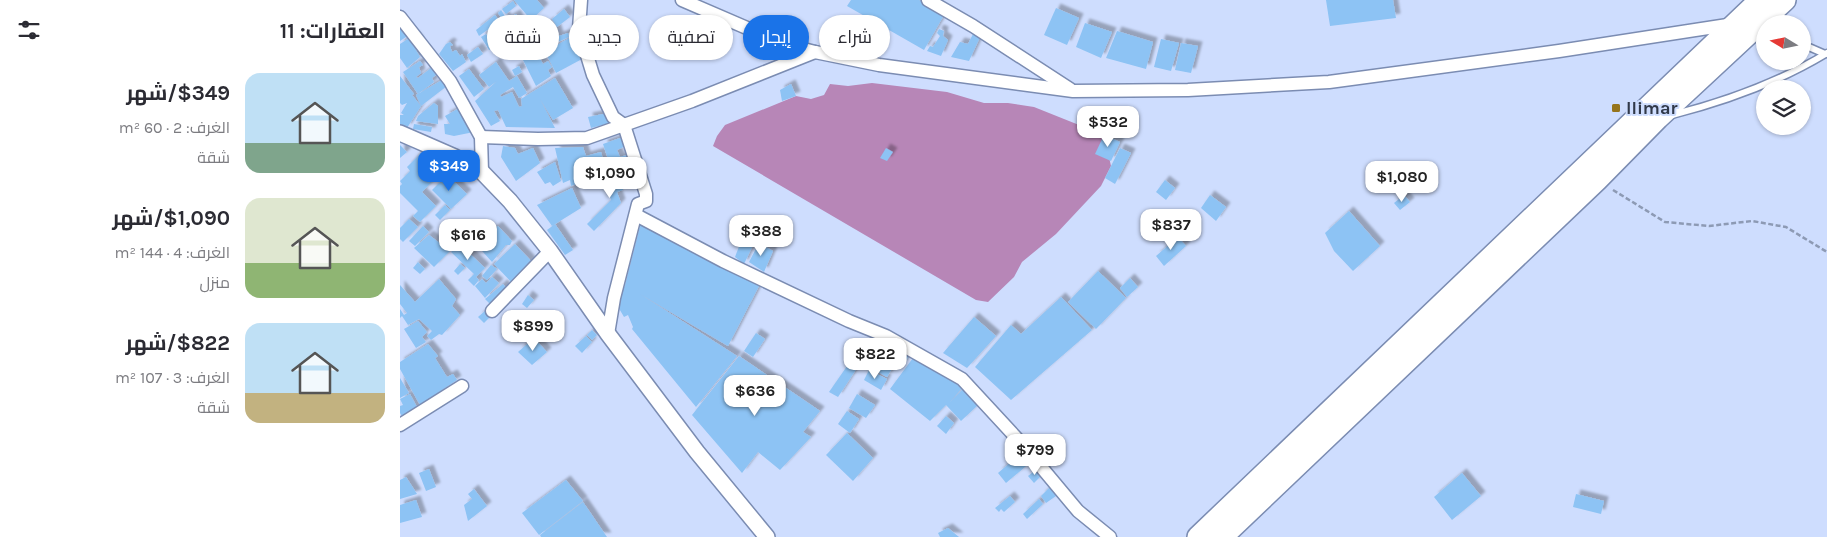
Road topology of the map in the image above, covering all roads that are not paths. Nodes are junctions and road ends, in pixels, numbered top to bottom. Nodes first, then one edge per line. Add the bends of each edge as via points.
1 (581, 0) edge
2 (682, 0) edge
3 (928, 0) edge
4 (1785, 0) edge
5 (1752, 14) edge
6 (400, 17) edge
7 (1811, 48) edge
8 (814, 52) junction
9 (1826, 54) edge
10 (1073, 92) junction
11 (1658, 118) junction
12 (624, 125) junction
13 (400, 133) edge
14 (482, 137) junction
15 (482, 172) junction
16 (636, 215) junction
17 (550, 251) junction
18 (492, 312) dead end
19 (608, 334) junction
20 (462, 386) dead end
21 (400, 425) edge
22 (767, 537) edge
23 (1110, 537) edge
24 (1198, 537) edge
25 (1222, 537) edge

1 - 12 street via 579,29 593,75 614,116
2 - 8 street via 784,44
3 - 10 street
4 - 5 highway
5 - 10 street via 1559,51 1329,82
5 - 11 highway
5 - 24 highway
6 - 14 street via 450,81
7 - 9 lane
8 - 10 street via 879,65
8 - 12 street
9 - 11 lane via 1794,71 1718,102
11 - 25 highway
12 - 14 street via 587,138
12 - 16 street via 646,194 646,201 638,204
13 - 15 street
14 - 15 street
15 - 17 street
16 - 19 street
16 - 23 street via 732,265 886,336 962,379 1078,511
17 - 18 street
17 - 19 street
19 - 22 street via 697,452
20 - 21 street

